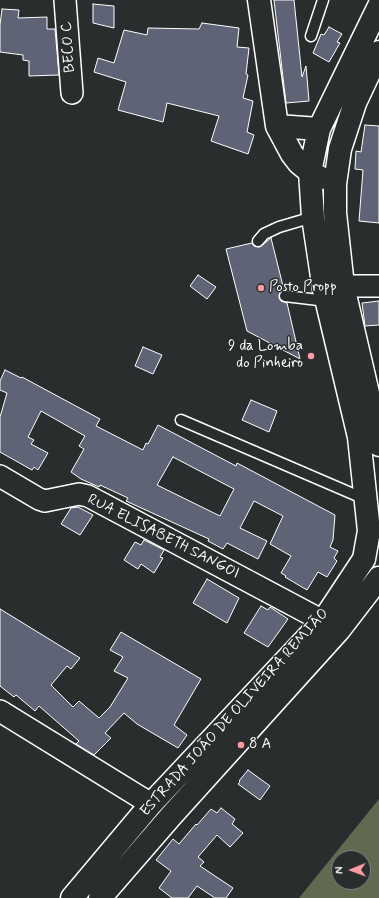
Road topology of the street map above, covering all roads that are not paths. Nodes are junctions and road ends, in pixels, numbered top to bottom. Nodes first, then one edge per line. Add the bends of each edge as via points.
1 (65, 0) edge
2 (259, 0) edge
3 (323, 0) edge
4 (379, 6) edge
5 (311, 36) dead end
6 (379, 52) edge
7 (72, 93) dead end
8 (277, 126) junction
9 (320, 129) junction
10 (310, 172) junction
11 (335, 184) junction
12 (313, 217) junction
13 (258, 241) dead end
14 (343, 286) junction
15 (379, 286) edge
16 (285, 296) dead end
17 (327, 302) junction
18 (181, 420) dead end
19 (379, 445) edge
20 (0, 476) edge
21 (367, 500) junction
22 (379, 578) edge
23 (323, 621) junction
24 (0, 711) edge
25 (151, 804) junction
26 (72, 898) edge
27 (100, 898) edge

1 - 7 street, BECO C
2 - 8 main road
3 - 5 lane
4 - 9 main road, ESTRADA JOÃO DE OLIVEIRA REMIÃO
6 - 11 main road via 355,103 340,149
8 - 9 main road
8 - 10 main road via 292,154
9 - 10 main road, ESTRADA JOÃO DE OLIVEIRA REMIÃO
10 - 11 main road
10 - 12 main road, ESTRADA JOÃO DE OLIVEIRA REMIÃO
11 - 14 main road via 335,213
12 - 13 lane via 279,227 264,234
12 - 17 main road, ESTRADA JOÃO DE OLIVEIRA REMIÃO
14 - 15 street
14 - 19 main road
16 - 17 lane
17 - 21 main road, ESTRADA JOÃO DE OLIVEIRA REMIÃO via 359,437
18 - 21 lane
20 - 23 street, RUA ELISABETH SANGOI via 39,500 79,494 88,496
21 - 23 main road, ESTRADA JOÃO DE OLIVEIRA REMIÃO via 370,531 364,559
22 - 27 main road, ESTRADA JOÃO DE OLIVEIRA REMIÃO via 339,630
23 - 25 main road, ESTRADA JOÃO DE OLIVEIRA REMIÃO
24 - 25 street
25 - 26 main road, ESTRADA JOÃO DE OLIVEIRA REMIÃO

